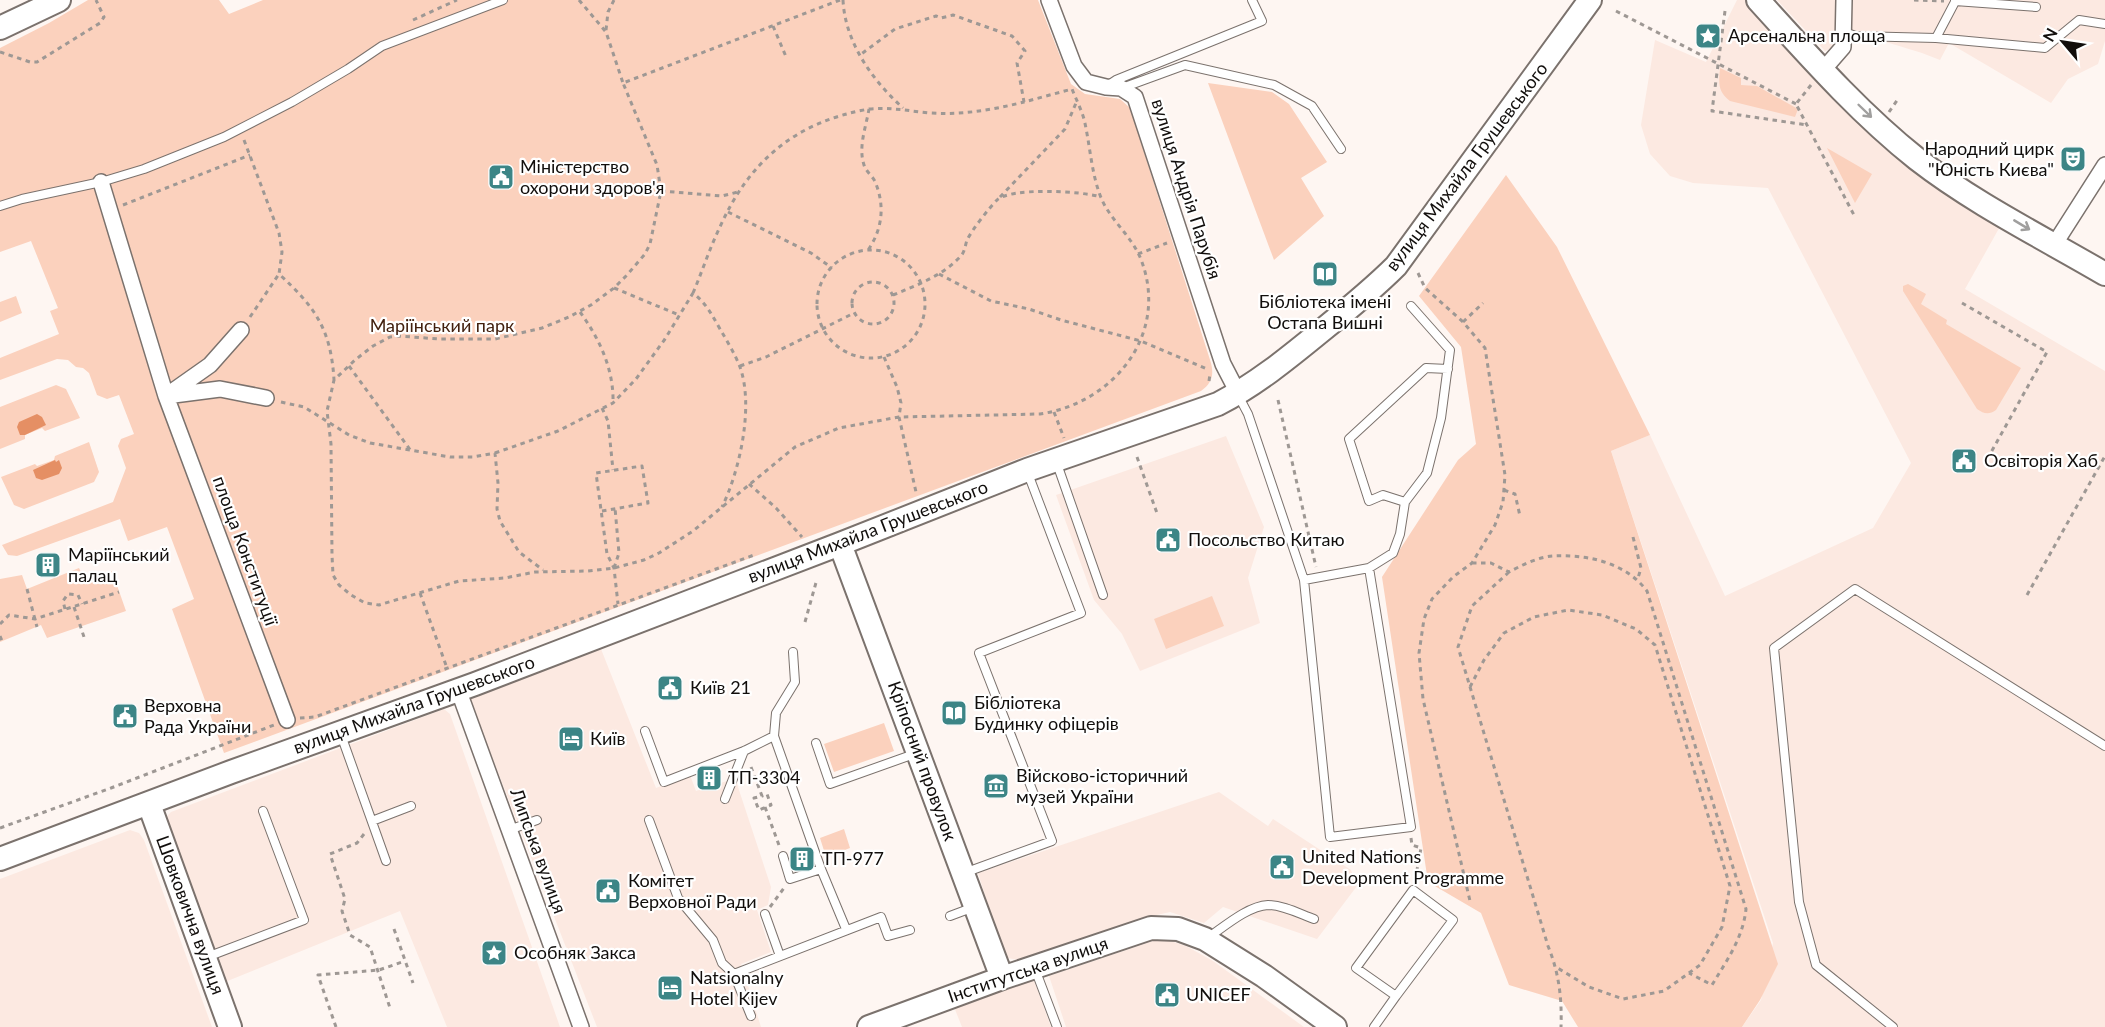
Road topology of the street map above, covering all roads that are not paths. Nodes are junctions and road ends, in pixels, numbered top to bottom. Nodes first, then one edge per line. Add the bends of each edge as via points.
1 (59, 0) edge
2 (503, 0) edge
3 (1049, 0) edge
4 (1252, 0) edge
5 (1590, 0) edge
6 (1758, 0) edge
7 (1844, 0) edge
8 (1955, 1) edge
9 (2036, 7) dead end
10 (2105, 24) edge
11 (0, 28) edge
12 (1844, 32) junction
13 (1936, 38) junction
14 (1823, 70) junction
15 (1113, 88) junction
16 (1341, 148) dead end
17 (2105, 165) edge
18 (100, 183) junction
19 (0, 206) edge
20 (2054, 245) junction
21 (2105, 274) edge
22 (1411, 306) dead end
23 (241, 330) road end
24 (1448, 369) junction
25 (1238, 393) junction
26 (166, 396) junction
27 (267, 398) road end
28 (1055, 460) junction
29 (1026, 470) junction
30 (1405, 502) junction
31 (840, 544) junction
32 (1369, 568) junction
33 (1304, 580) junction
34 (1103, 596) dead end
35 (794, 652) dead end
36 (458, 689) junction
37 (287, 720) road end
38 (645, 731) dead end
39 (340, 732) junction
40 (774, 736) junction
41 (816, 743) dead end
42 (2105, 746) edge
43 (744, 751) junction
44 (918, 753) junction
45 (725, 799) dead end
46 (149, 804) junction
47 (411, 806) dead end
48 (263, 811) dead end
49 (537, 820) dead end
50 (649, 820) dead end
51 (372, 821) junction
52 (509, 830) junction
53 (783, 856) road end
54 (0, 859) edge
55 (386, 861) dead end
56 (821, 869) junction
57 (963, 873) junction
58 (976, 906) junction
59 (765, 914) road end
60 (950, 916) dead end
61 (1314, 919) dead end
62 (846, 929) junction
63 (910, 930) dead end
64 (1198, 936) junction
65 (780, 956) junction
66 (205, 958) junction
67 (1035, 968) junction
68 (734, 974) junction
69 (1002, 978) junction
70 (1396, 996) junction
71 (751, 1016) dead end
72 (230, 1027) edge
73 (581, 1027) edge
74 (868, 1027) edge
75 (1057, 1027) edge
76 (1335, 1027) edge
77 (1374, 1027) edge
78 (1893, 1027) edge

1 - 11 main road
2 - 18 lane via 382,46 240,130
3 - 15 street, вулиця Андрія Парубія via 1074,66 1086,82
4 - 15 lane via 1262,21 1116,80
5 - 25 main road, вулиця Михайла Грушевського via 1396,266 1299,349
6 - 14 main road
7 - 12 street
8 - 9 lane
8 - 13 lane
10 - 13 lane via 2079,20 2045,48
12 - 13 lane via 1856,36
12 - 14 street via 1843,47
14 -> 20 main road via 1918,159
15 - 16 lane via 1185,65 1274,84 1312,106
15 - 25 street, вулиця Андрія Парубія via 1135,97 1223,364
17 - 20 street
18 - 19 lane
18 - 26 street, площа Конституції
20 - 21 main road
22 - 24 lane via 1450,350
23 - 26 street via 210,365
24 - 30 lane via 1427,473
24 - 30 lane via 1426,368 1349,439 1369,501 1383,495
25 - 28 main road, вулиця Михайла Грушевського via 1218,404
25 - 33 lane
26 - 27 street via 220,389
26 - 37 street, площа Конституції
28 - 29 main road, вулиця Михайла Грушевського
28 - 34 lane
29 - 31 main road, вулиця Михайла Грушевського
29 - 57 lane via 1082,613 979,653 1052,841
30 - 32 lane via 1393,553
31 - 36 main road, вулиця Михайла Грушевського
31 - 44 main road, Кріпосний провулок
32 - 33 lane
32 - 33 lane via 1411,827 1329,837
35 - 40 lane via 795,682 776,713
36 - 39 main road, вулиця Михайла Грушевського
36 - 52 street, Липська вулиця
38 - 43 lane via 663,782
39 - 46 main road, вулиця Михайла Грушевського
39 - 51 lane
40 - 43 lane
40 - 56 lane
41 - 44 lane via 830,784
42 - 78 lane via 1855,589 1774,648 1799,902 1816,965
43 - 45 lane
44 - 57 main road, Кріпосний провулок
46 - 54 main road, вулиця Михайла Грушевського
46 - 66 main road, Шовковична вулиця
47 - 51 lane
48 - 66 lane via 304,920
49 - 52 lane
50 - 68 lane via 678,898 713,940 722,963
51 - 55 lane
52 - 73 street, Липська вулиця
53 - 56 lane via 790,879
56 - 62 lane
57 - 58 main road, Кріпосний провулок
58 - 60 lane
58 - 69 main road, Кріпосний провулок
59 - 65 lane
61 - 64 lane via 1282,907 1259,906
62 - 63 lane via 880,917 888,936
62 - 65 lane
64 - 67 main road, Інститутська вулиця via 1151,928
64 - 76 main road via 1264,976
65 - 68 lane
66 - 72 main road, Шовковична вулиця
67 - 69 main road, Інститутська вулиця
67 - 75 lane
68 - 71 lane
69 - 74 main road, Інститутська вулиця
70 - 70 lane via 1453,920 1413,890 1356,968
70 - 77 lane

